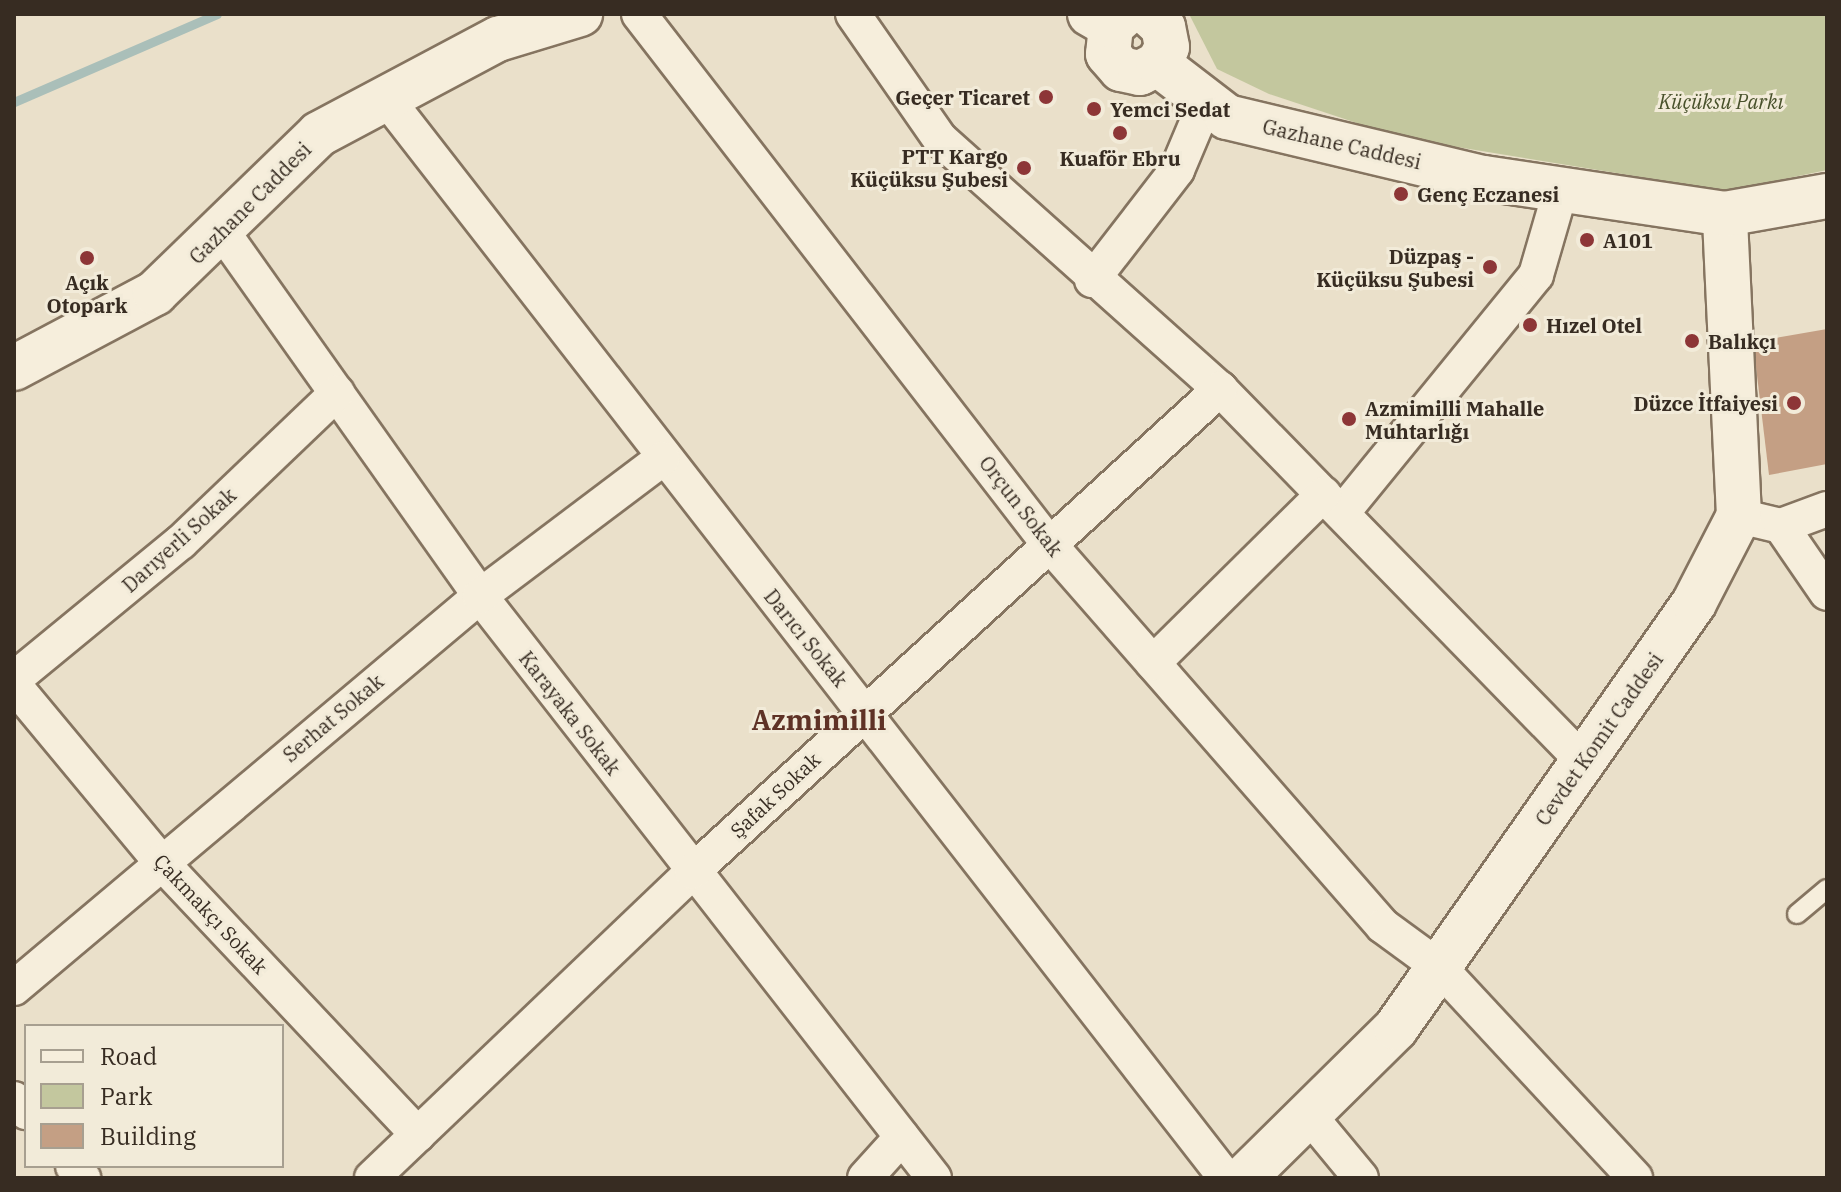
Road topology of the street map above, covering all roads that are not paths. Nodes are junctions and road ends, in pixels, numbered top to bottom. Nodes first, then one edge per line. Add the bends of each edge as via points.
1 (580, 14) edge
2 (639, 14) edge
3 (853, 14) edge
4 (1119, 17) edge
5 (386, 98) junction
6 (1204, 106) junction
7 (1561, 189) junction
8 (1827, 196) edge
9 (1725, 214) junction
10 (224, 234) junction
11 (1092, 280) junction
12 (14, 368) edge
13 (1220, 389) junction
14 (337, 393) junction
15 (662, 459) junction
16 (1333, 504) junction
17 (1827, 509) edge
18 (1739, 516) junction
19 (1781, 526) junction
20 (1049, 544) junction
21 (1827, 593) edge
22 (480, 596) junction
23 (1153, 663) junction
24 (14, 682) edge
25 (865, 711) junction
26 (1583, 761) junction
27 (160, 861) junction
28 (692, 872) junction
29 (1827, 889) edge
30 (1797, 914) dead end
31 (1439, 967) junction
32 (14, 988) edge
33 (1308, 1114) junction
34 (418, 1135) junction
35 (902, 1137) junction
36 (372, 1178) edge
37 (865, 1178) edge
38 (934, 1178) edge
39 (1226, 1178) edge
40 (1244, 1178) edge
41 (1361, 1178) edge
42 (1635, 1178) edge

1 - 5 main road, Gazhane Caddesi via 498,39
2 - 20 street, Orçun Sokak
3 - 11 street via 940,139
4 - 6 main road, Gazhane Caddesi via 1108,54 1121,69 1140,73 1158,64
5 - 10 main road, Gazhane Caddesi via 319,134
5 - 15 street, Darıcı Sokak
6 - 7 main road, Gazhane Caddesi via 1484,178
6 - 11 street via 1177,170
7 - 9 main road, Gazhane Caddesi
7 - 16 street via 1536,275
8 - 9 main road, Gazhane Caddesi
9 - 18 main road
10 - 12 main road, Gazhane Caddesi via 155,293
10 - 14 street, Karayaka Sokak
11 - 13 street
13 - 16 street
13 - 20 street, Şafak Sokak
14 - 22 street, Karayaka Sokak
14 - 24 street, Darıyerli Sokak via 181,542
15 - 22 street, Serhat Sokak
15 - 25 street, Darıcı Sokak
16 - 23 street
16 - 26 street
17 - 19 street
18 - 19 street
18 - 26 main road, Cevdet Komit Caddesi via 1694,603
19 - 21 street
20 - 23 street, Orçun Sokak
20 - 25 street, Şafak Sokak
22 - 27 street, Serhat Sokak
22 - 28 street, Karayaka Sokak
23 - 31 street, Orçun Sokak via 1383,926
24 - 27 street, Çakmakçı Sokak
25 - 28 street, Şafak Sokak
25 - 39 street, Darıcı Sokak
26 - 31 main road, Cevdet Komit Caddesi
27 - 32 street, Serhat Sokak
27 - 34 street, Çakmakçı Sokak
28 - 34 street, Şafak Sokak
28 - 35 street, Karayaka Sokak
29 - 30 lane
31 - 33 main road, Cevdet Komit Caddesi via 1396,1028
31 - 42 street
33 - 40 main road, Cevdet Komit Caddesi
33 - 41 street
34 - 36 street, Şafak Sokak
35 - 37 street
35 - 38 street, Karayaka Sokak

